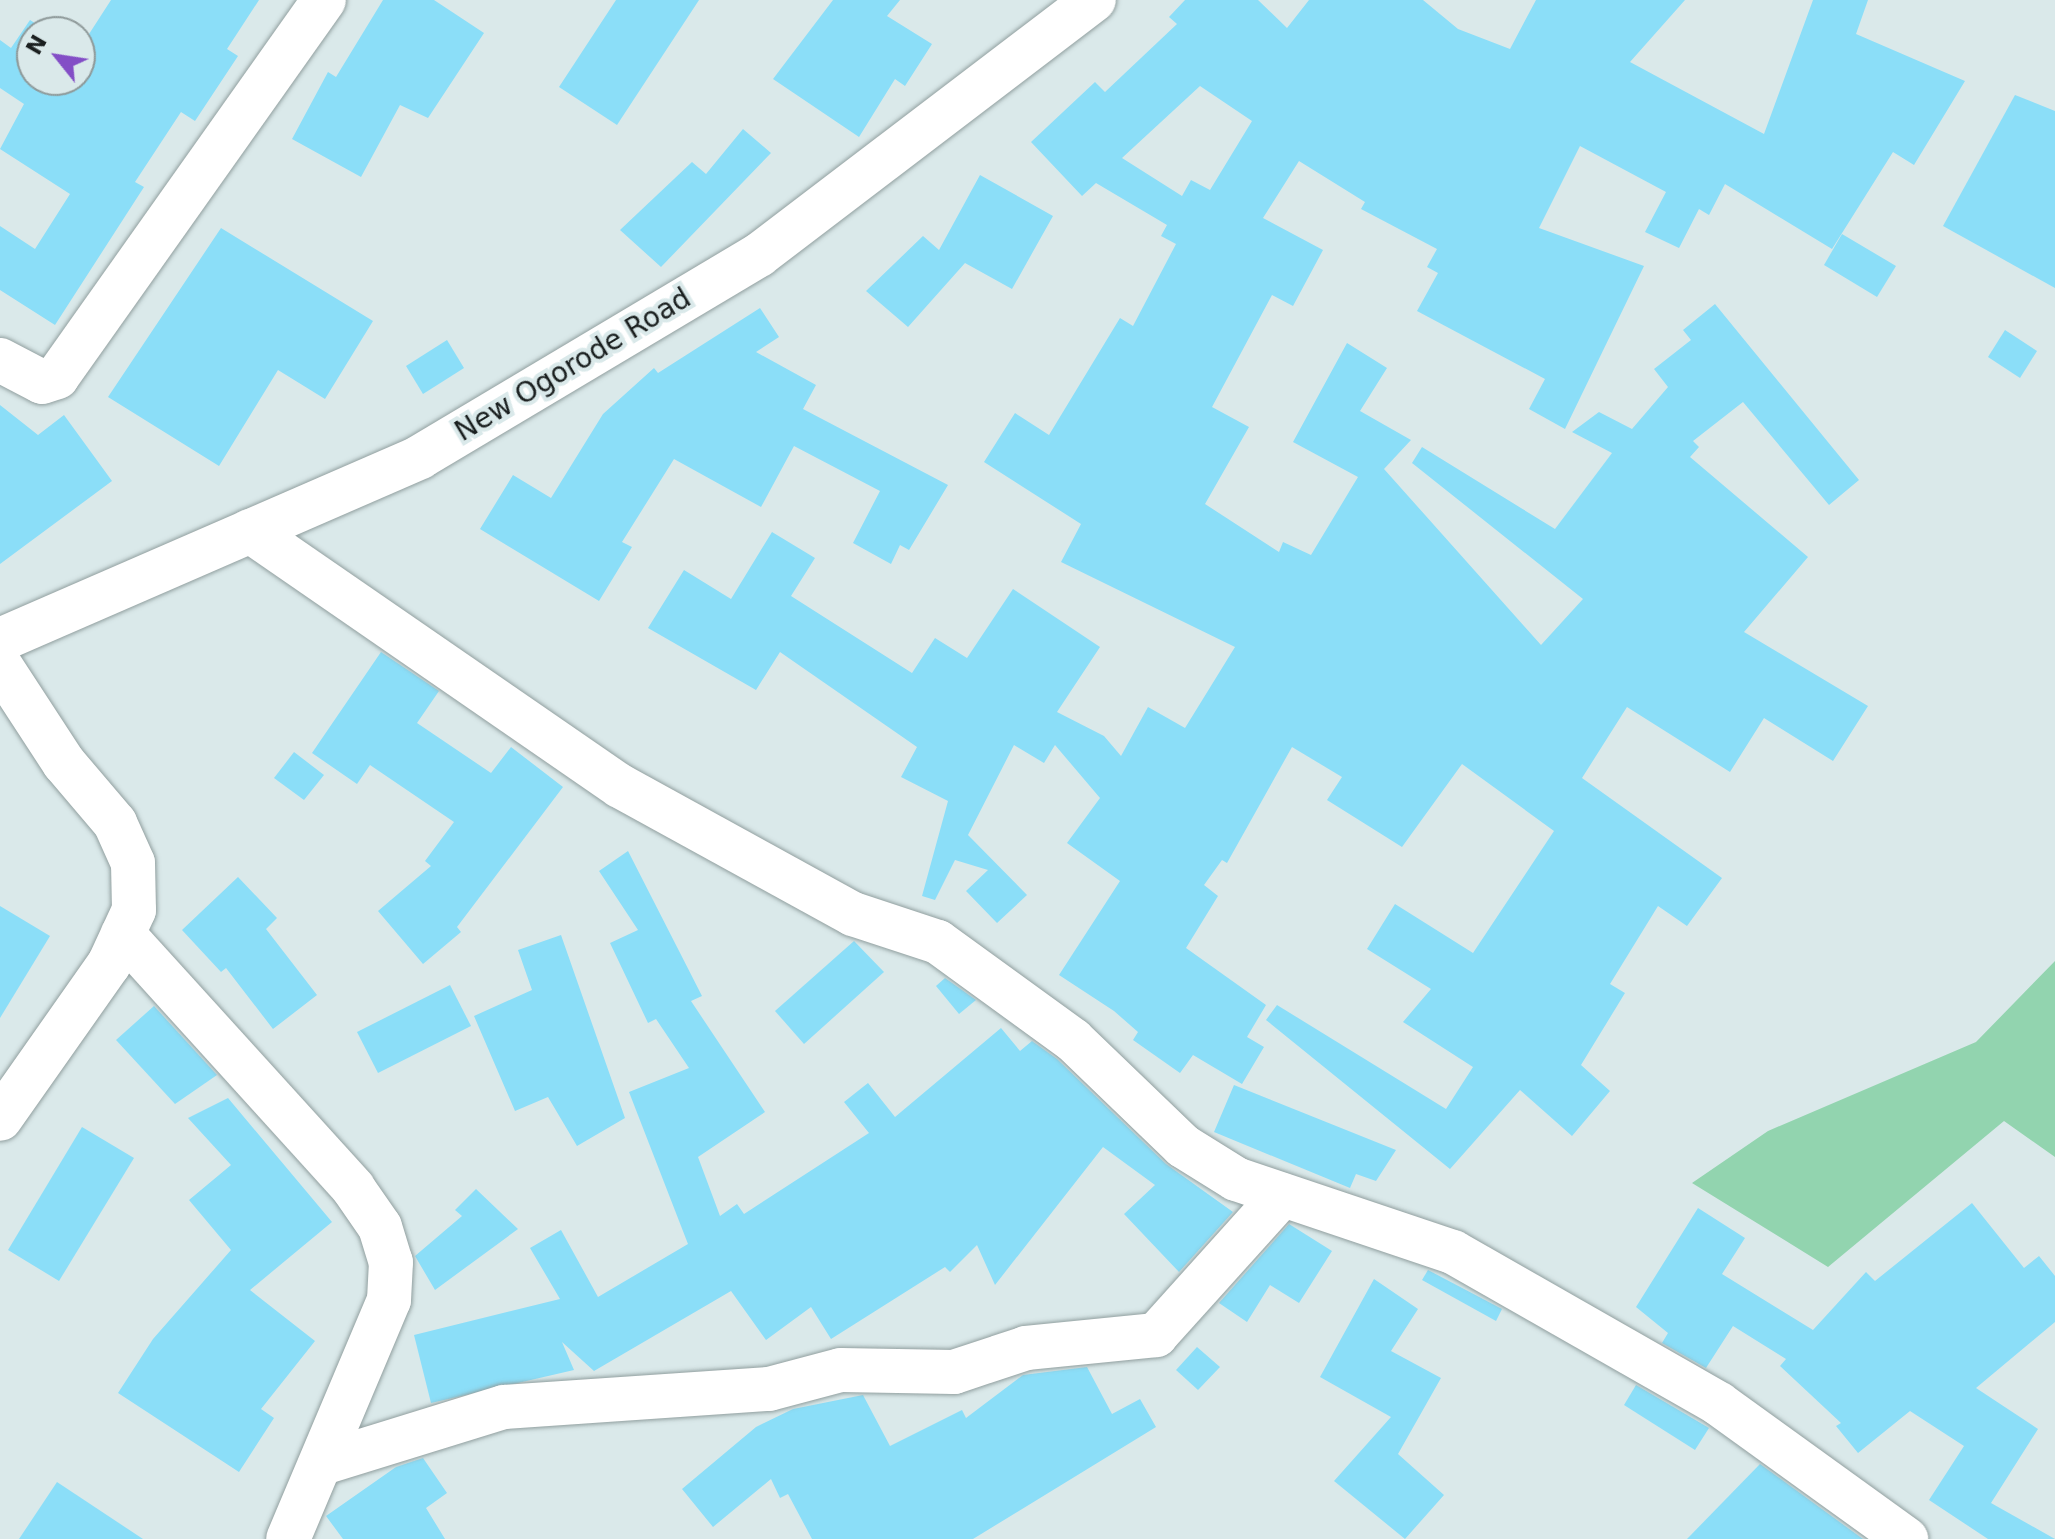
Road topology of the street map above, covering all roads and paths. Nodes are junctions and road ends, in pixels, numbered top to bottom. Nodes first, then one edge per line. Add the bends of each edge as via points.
1 (324, 0) edge
2 (1094, 0) edge
3 (0, 360) edge
4 (250, 531) junction
5 (0, 640) edge
6 (0, 665) edge
7 (123, 934) junction
8 (0, 1119) edge
9 (1282, 1195) junction
10 (326, 1462) junction
11 (288, 1539) edge
12 (1906, 1539) edge

1 - 3 street via 57,377 42,382
2 - 4 street, New Ogorode Road via 759,255 420,457
4 - 5 street, New Ogorode Road
4 - 9 street via 620,786 853,914 938,942 1073,1040 1183,1146 1236,1179
6 - 7 street via 64,763 115,823 133,863 134,910
7 - 8 street
7 - 10 street via 353,1188 380,1227 391,1262 389,1300
9 - 10 street via 1156,1335 1026,1348 954,1372 841,1370 769,1389 504,1407
9 - 12 street via 1453,1252 1719,1404
10 - 11 street

